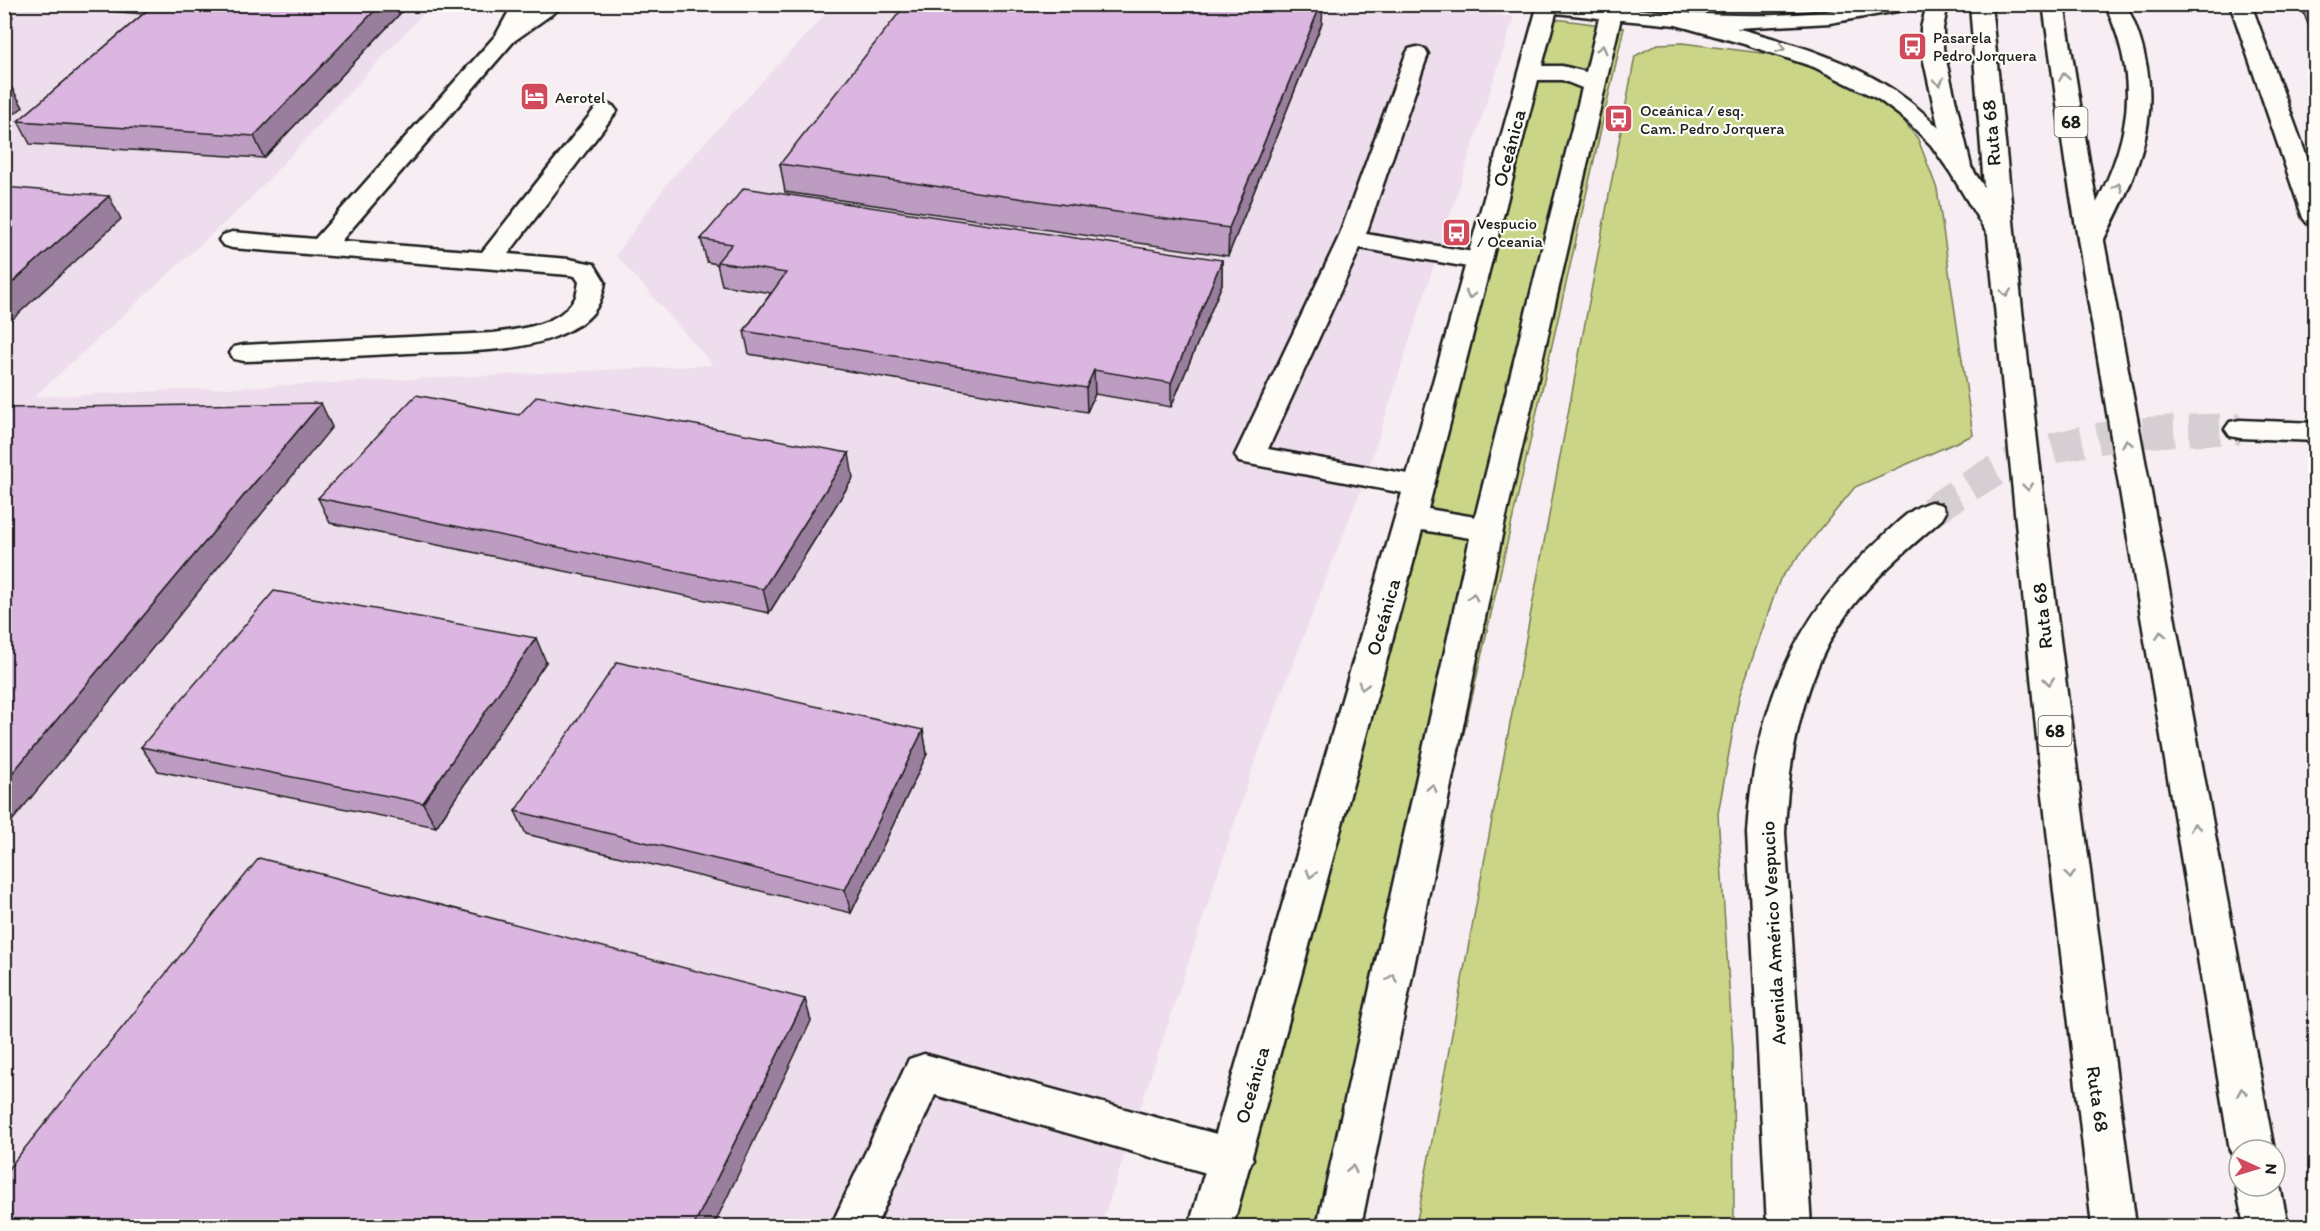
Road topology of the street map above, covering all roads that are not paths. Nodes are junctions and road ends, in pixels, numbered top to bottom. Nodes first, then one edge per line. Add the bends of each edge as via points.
1 (524, 4) edge
2 (556, 4) edge
3 (1903, 4) edge
4 (1938, 4) edge
5 (1980, 4) edge
6 (2053, 4) edge
7 (2115, 4) edge
8 (2240, 4) edge
9 (1545, 5) edge
10 (1611, 13) junction
11 (1684, 21) junction
12 (505, 38) junction
13 (1417, 54) dead end
14 (1528, 76) junction
15 (1593, 86) junction
16 (605, 111) dead end
17 (1959, 166) junction
18 (2316, 218) edge
19 (2000, 235) junction
20 (1351, 239) junction
21 (2091, 239) junction
22 (232, 240) dead end
23 (321, 248) junction
24 (489, 261) junction
25 (1479, 261) junction
26 (244, 353) dead end
27 (2240, 429) tunnel mouth
28 (2316, 432) edge
29 (1415, 502) junction
30 (1931, 512) tunnel mouth
31 (1487, 530) junction
32 (2250, 1138) edge
33 (1231, 1159) junction
34 (2260, 1198) edge
35 (853, 1227) edge
36 (1211, 1227) edge
37 (1339, 1227) edge
38 (1789, 1227) edge
39 (2114, 1227) edge
40 (2266, 1227) edge

1 - 12 main road
2 - 12 main road
3 - 11 main road via 1811,20
4 -> 17 main road via 1932,48
5 - 19 main road, Ruta 68 / 68
21 -> 6 main road, 68
21 -> 7 main road via 2129,160 2138,122 2140,85 2132,41
8 - 18 main road
9 - 10 main road
9 - 14 main road, Oceánica
10 - 11 main road
15 -> 10 main road
11 -> 17 main road via 1777,46 1883,92 1922,122
12 - 23 main road
13 - 20 main road
14 - 15 main road via 1545,72 1566,74
14 - 25 main road, Oceánica
15 - 31 main road
16 - 24 main road
17 - 19 main road
19 -> 39 main road, Ruta 68 / 68 via 2083,991
20 - 25 main road
20 - 29 main road via 1250,455
32 -> 21 main road, 68
22 - 23 main road
23 - 24 main road
24 - 26 main road via 585,270 592,282 588,302 569,320 539,334 493,341
25 -> 29 main road, Oceánica
27 - 28 main road
29 - 31 main road
29 -> 33 main road, Oceánica
30 - 38 main road, Avenida Américo Vespucio via 1864,573 1836,605 1798,680 1770,778 1766,833
37 -> 31 main road
33 - 35 main road via 924,1073
33 - 36 main road, Oceánica
34 - 40 main road

